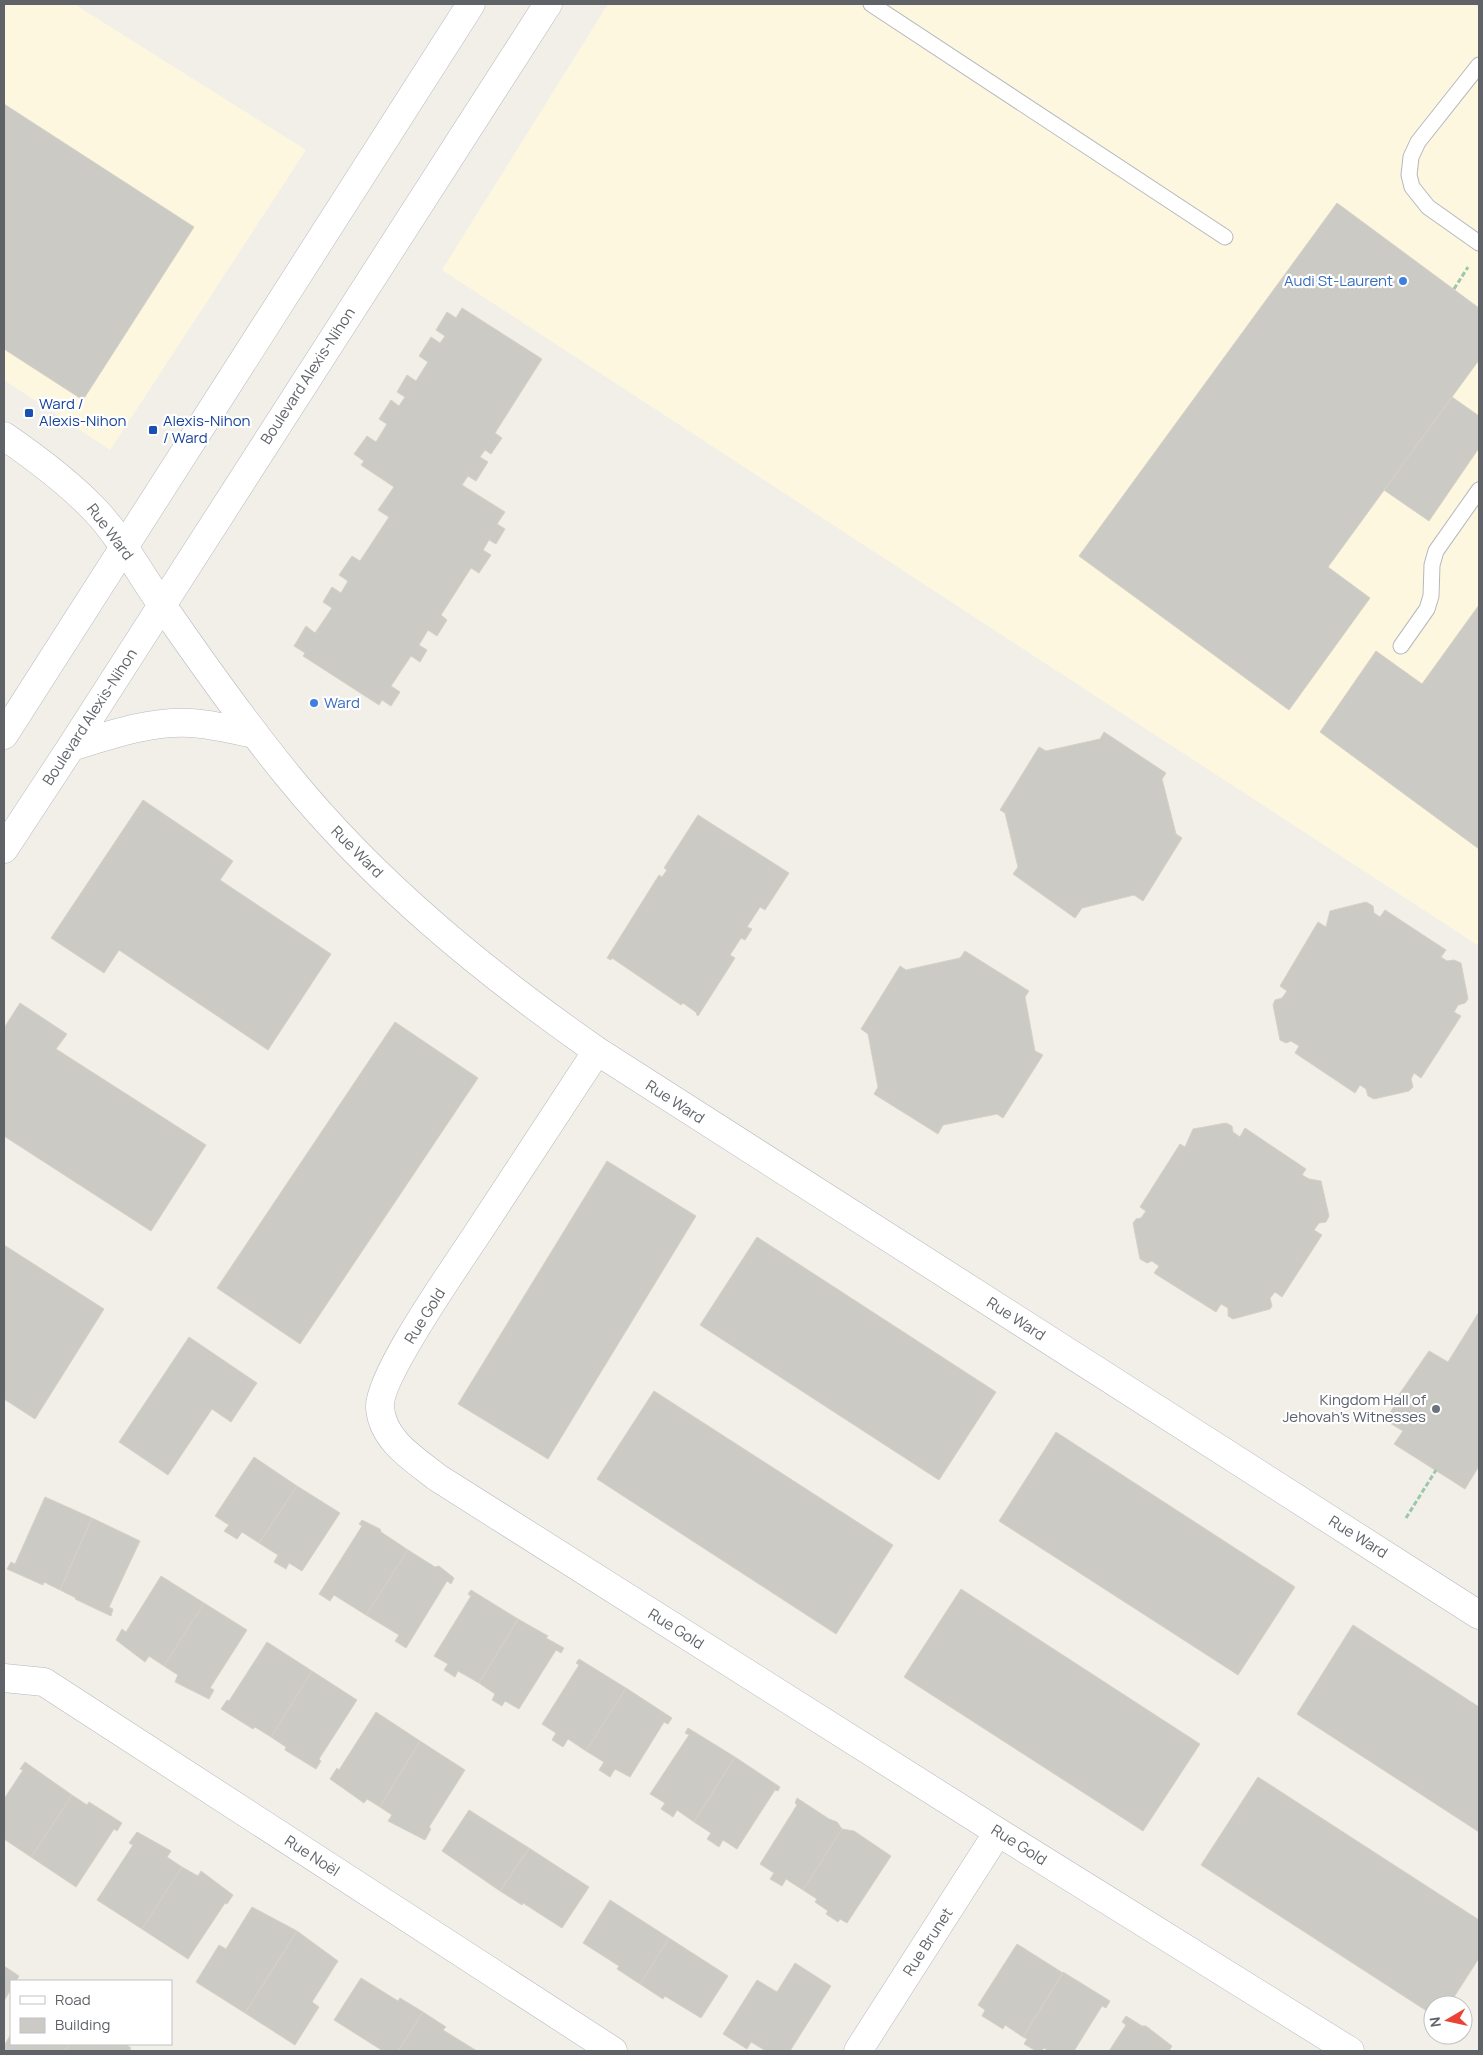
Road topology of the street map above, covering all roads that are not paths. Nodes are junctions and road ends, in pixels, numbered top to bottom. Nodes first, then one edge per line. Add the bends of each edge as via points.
1 (471, 4) edge
2 (548, 4) edge
3 (871, 4) edge
4 (1479, 65) edge
5 (1225, 237) dead end
6 (1479, 243) edge
7 (4, 436) edge
8 (1479, 490) edge
9 (123, 548) junction
10 (161, 604) junction
11 (1401, 646) dead end
12 (255, 734) junction
13 (4, 735) edge
14 (71, 747) junction
15 (4, 849) edge
16 (597, 1051) junction
17 (1479, 1615) edge
18 (4, 1678) edge
19 (998, 1832) junction
20 (613, 2051) edge
21 (858, 2051) edge
22 (1350, 2051) edge

1 - 9 street
2 - 10 street, Boulevard Alexis-Nihon
3 - 5 lane
4 - 6 lane via 1418,142 1411,158 1409,175 1412,187 1428,207
7 - 9 street, Rue Ward via 44,464 83,498
8 - 11 lane via 1436,551 1427,609
9 - 10 street, Rue Ward
9 - 13 street
10 - 12 street, Rue Ward
10 - 14 street, Boulevard Alexis-Nihon
12 - 14 street via 192,723 155,724
12 - 16 street, Rue Ward via 319,812 394,888 465,953
14 - 15 street, Boulevard Alexis-Nihon
16 - 17 street, Rue Ward
16 - 19 street, Rue Gold via 397,1361 386,1382 380,1406 383,1425 397,1446 438,1478
18 - 20 street, Rue Noël via 44,1682
19 - 21 street, Rue Brunet
19 - 22 street, Rue Gold

